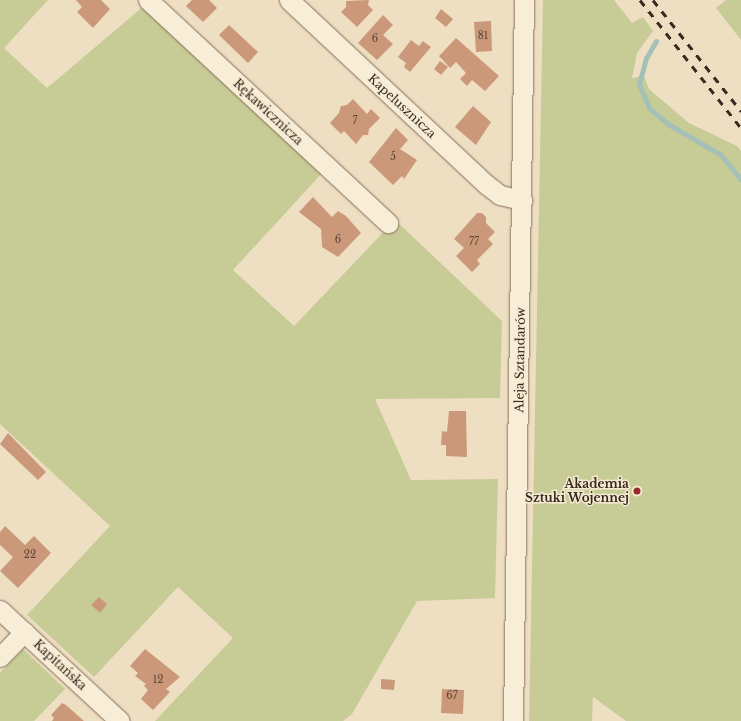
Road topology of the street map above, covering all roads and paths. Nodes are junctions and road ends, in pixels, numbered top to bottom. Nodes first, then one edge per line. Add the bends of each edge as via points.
1 (148, 0) edge
2 (289, 0) edge
3 (524, 0) edge
4 (522, 200) junction
5 (388, 223) dead end
6 (0, 610) edge
7 (24, 632) junction
8 (0, 658) edge
9 (120, 721) edge
10 (513, 721) edge

1 - 5 street, Rękawicznicza
2 - 4 street, Kapelusznicza via 487,186 500,195
3 - 4 street, Aleja Sztandarów
4 - 10 street, Aleja Sztandarów
6 - 7 street, Kapitańska
7 - 8 street
7 - 9 street, Kapitańska

